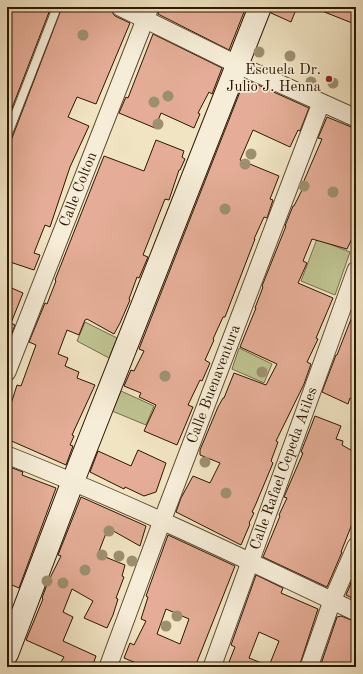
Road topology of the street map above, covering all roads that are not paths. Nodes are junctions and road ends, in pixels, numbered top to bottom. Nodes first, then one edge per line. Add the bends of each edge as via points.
1 (57, 7) edge
2 (120, 7) edge
3 (260, 7) edge
4 (148, 13) edge
5 (238, 65) junction
6 (321, 103) junction
7 (356, 118) edge
8 (7, 136) edge
9 (356, 270) edge
10 (7, 372) edge
11 (7, 455) edge
12 (73, 481) junction
13 (162, 521) junction
14 (356, 546) edge
15 (250, 562) junction
16 (332, 601) junction
17 (356, 612) edge
18 (7, 654) edge
19 (108, 667) edge
20 (212, 667) edge
21 (309, 667) edge

1 - 8 lane
2 - 4 street
3 - 5 street
4 - 5 street
4 - 10 street, Calle Colton
5 - 6 street
5 - 12 street
6 - 7 street
6 - 13 street, Calle Buenaventura
9 - 15 street, Calle Rafael Cepeda Atiles
11 - 12 street
12 - 13 street
12 - 18 street
13 - 15 street
13 - 19 street, Calle Buenaventura
14 - 16 street
15 - 16 street
15 - 20 street, Calle Rafael Cepeda Atiles
16 - 17 street
16 - 21 street

